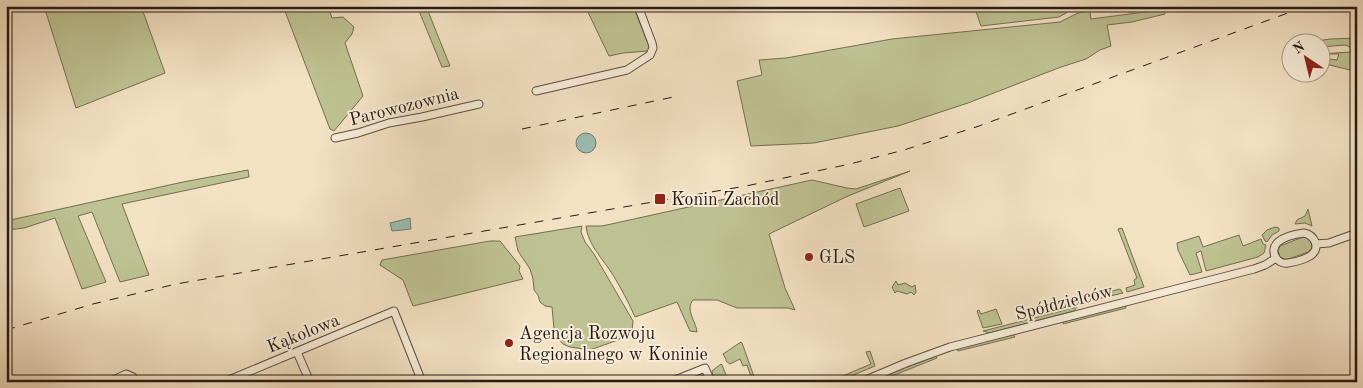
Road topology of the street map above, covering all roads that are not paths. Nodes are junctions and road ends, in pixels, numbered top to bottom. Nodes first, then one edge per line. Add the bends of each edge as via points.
1 (638, 6) edge
2 (536, 90) dead end
3 (479, 104) dead end
4 (335, 138) dead end
5 (1357, 233) edge
6 (1316, 244) junction
7 (1276, 258) junction
8 (297, 352) junction
9 (236, 379) edge
10 (109, 382) edge
11 (135, 382) edge
12 (224, 382) edge
13 (310, 382) edge
14 (422, 382) edge
15 (670, 382) edge
16 (711, 382) edge
17 (861, 382) edge

1 - 2 street via 652,43 650,55 627,70
3 - 4 street, Parowozownia
5 - 6 street
6 - 7 street via 1309,256 1286,264
6 - 7 street via 1312,236 1301,234 1275,246
7 - 17 street, Spółdzielców via 1254,269 955,346
8 - 9 street, Kąkolowa
8 - 13 street
8 - 14 street, Kąkolowa via 394,311
9 - 12 street, Kąkolowa
10 - 11 street via 126,374
15 - 16 street via 705,368

